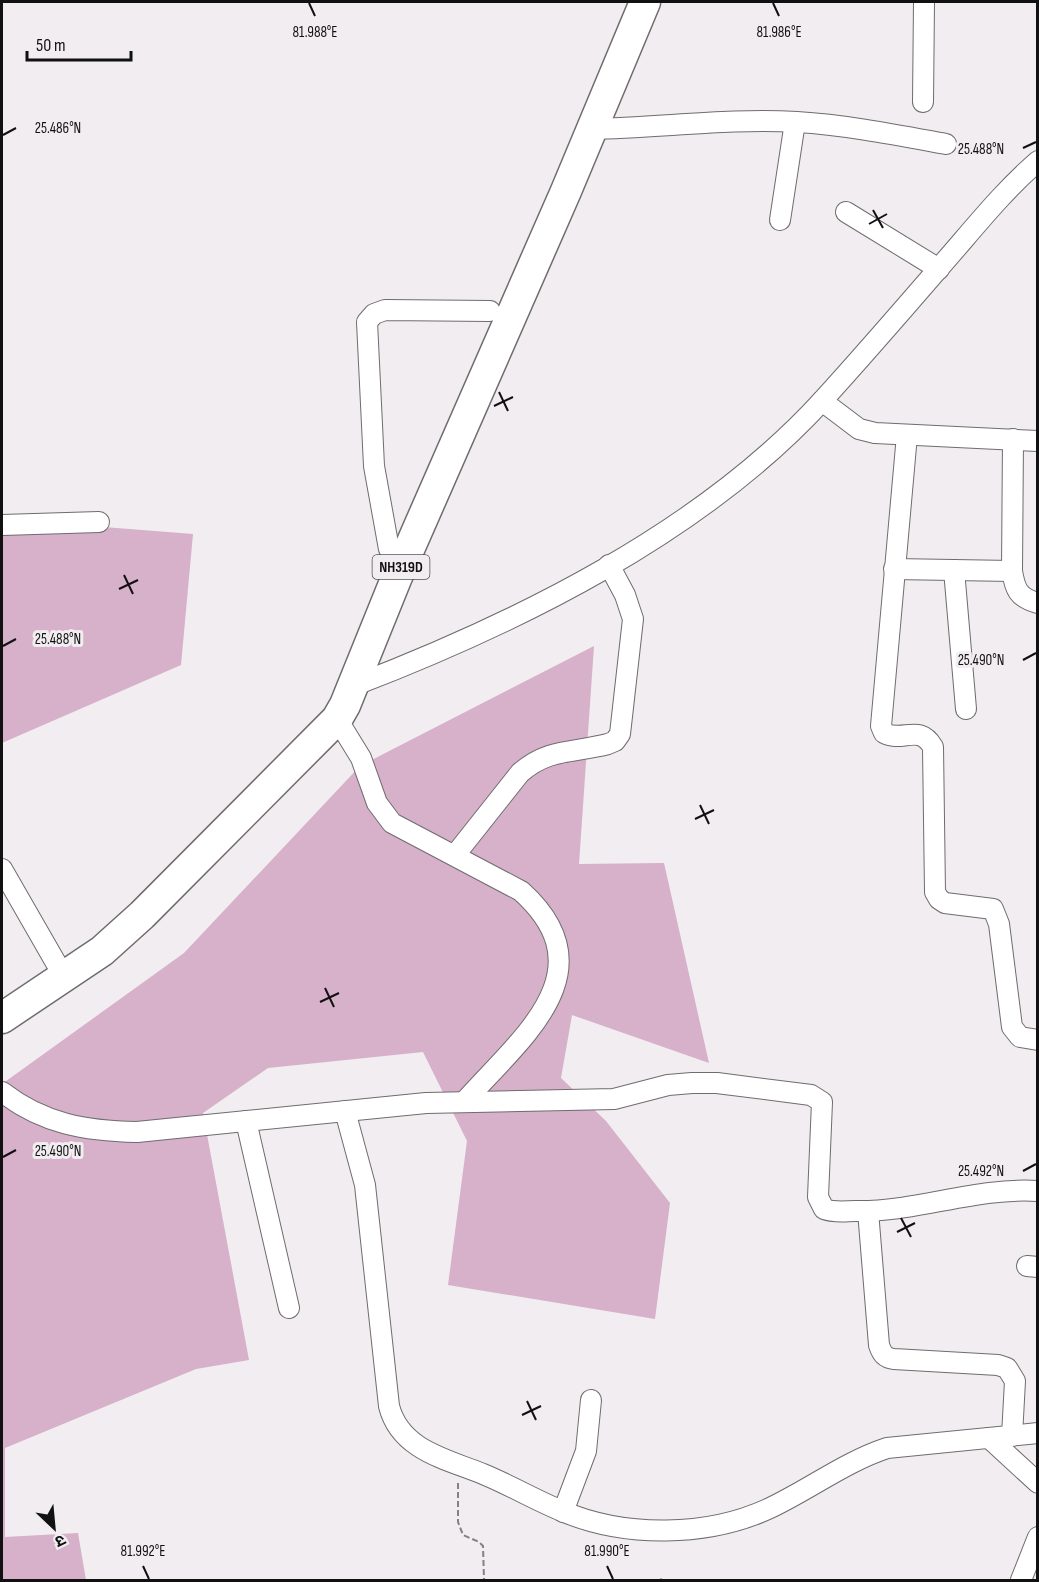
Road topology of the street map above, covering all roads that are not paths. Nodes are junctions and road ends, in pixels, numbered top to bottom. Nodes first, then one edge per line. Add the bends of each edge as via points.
1 (626, 2) edge
2 (645, 2) edge
3 (924, 2) edge
4 (922, 102) dead end
5 (795, 122) junction
6 (591, 129) junction
7 (946, 144) dead end
8 (1033, 172) edge
9 (846, 212) dead end
10 (780, 220) dead end
11 (939, 269) junction
12 (490, 311) junction
13 (822, 401) junction
14 (907, 435) junction
15 (1013, 439) junction
16 (1038, 441) edge
17 (99, 522) dead end
18 (2, 525) edge
19 (389, 549) junction
20 (609, 565) junction
21 (894, 569) junction
22 (954, 570) junction
23 (1012, 571) junction
24 (1038, 603) edge
25 (353, 686) junction
26 (966, 709) dead end
27 (337, 719) junction
28 (455, 855) junction
29 (2, 869) edge
30 (56, 963) junction
31 (2, 998) edge
32 (2, 1018) edge
33 (1038, 1040) edge
34 (2, 1092) edge
35 (465, 1101) junction
36 (345, 1111) junction
37 (246, 1121) junction
38 (1038, 1191) edge
39 (868, 1211) junction
40 (289, 1308) dead end
41 (591, 1400) dead end
42 (1038, 1433) edge
43 (1012, 1436) junction
44 (989, 1438) junction
45 (1038, 1484) edge
46 (563, 1512) junction
47 (1038, 1537) edge
48 (1021, 1581) edge

1 - 12 highway, NH319D
2 - 6 highway, NH319D
3 - 4 street
5 - 6 street via 701,122
5 - 7 street
5 - 10 street
6 - 25 highway, NH319D
8 - 11 street
9 - 11 street
11 - 13 street
12 - 19 highway, NH319D
12 - 19 street via 385,310 367,322 374,466
13 - 14 street via 859,429
13 - 20 street via 735,480
14 - 15 street
14 - 21 street
15 - 16 street
15 - 23 street
17 - 18 street
19 - 30 highway, NH319D via 328,702 315,720 127,908
20 - 25 street via 505,623
20 - 28 street via 633,619 620,734 608,744 547,754 530,764
21 - 22 street
21 - 33 street via 881,726 890,736 919,734 928,738 933,747 935,892 945,903 993,909 999,924 1012,1027 1020,1037
22 - 23 street
22 - 26 street
23 - 24 street via 1020,596
25 - 27 highway, NH319D
27 - 28 street via 361,758 384,815 392,823
27 - 32 highway, NH319D via 110,944
28 - 35 street via 521,891 539,907 549,922 559,964 549,1004
29 - 30 street
30 - 31 highway, NH319D
34 - 37 street via 43,1118 101,1131 189,1128
35 - 36 street
35 - 39 street via 614,1099 668,1085 708,1083 811,1095 822,1102 823,1109 819,1137 820,1204 830,1211
36 - 37 street
36 - 46 street via 365,1185 392,1418 416,1447
37 - 40 street
38 - 39 street via 1003,1191
39 - 43 street via 882,1353 894,1359 1007,1368 1015,1381
41 - 46 street via 586,1450
42 - 43 street
43 - 44 street
44 - 45 street
44 - 46 street via 887,1448 866,1455 770,1508 719,1525 673,1529 624,1527
47 - 48 street

